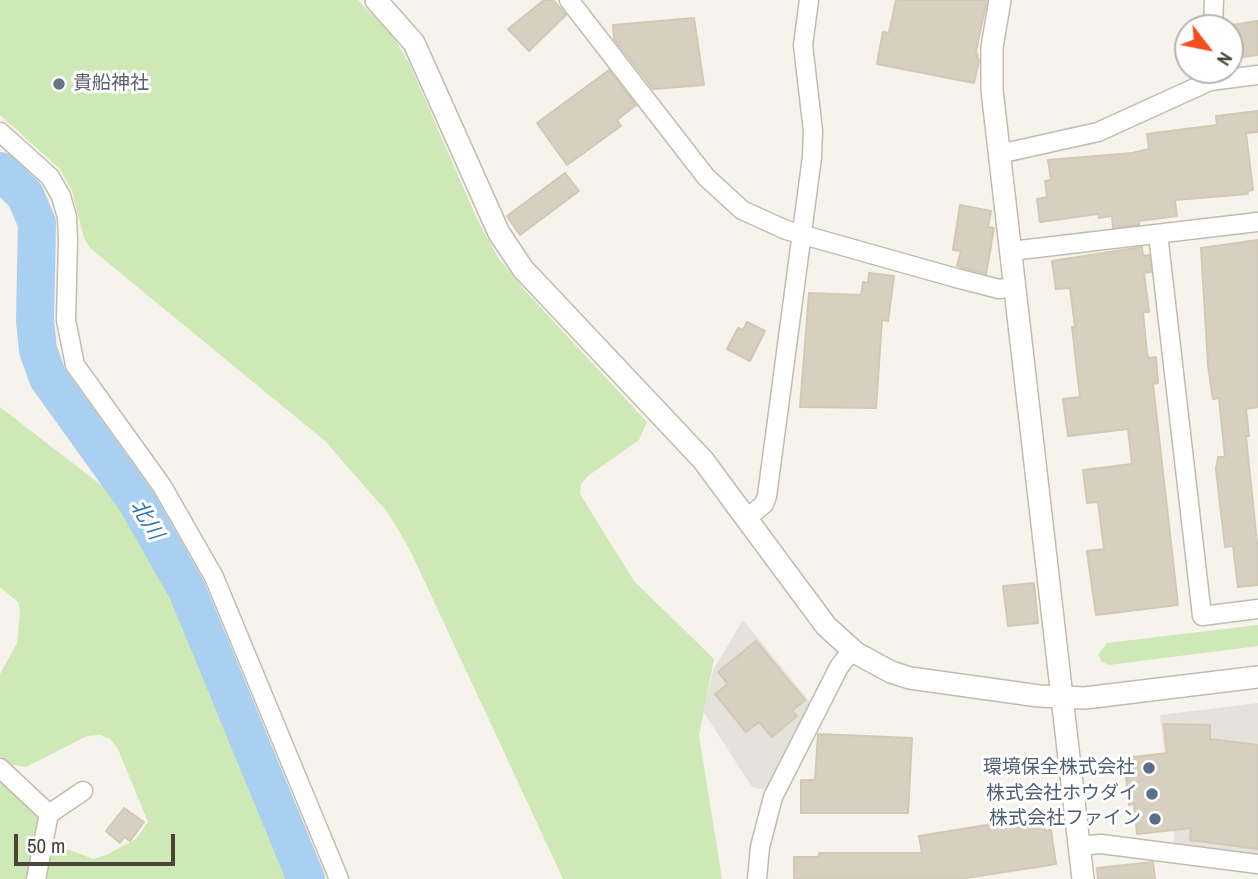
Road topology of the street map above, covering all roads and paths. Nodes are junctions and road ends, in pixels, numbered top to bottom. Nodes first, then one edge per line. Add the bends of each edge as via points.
1 (376, 0) edge
2 (569, 0) edge
3 (809, 0) edge
4 (1000, 0) edge
5 (1193, 84) edge
6 (0, 131) edge
7 (999, 154) junction
8 (1258, 222) edge
9 (802, 234) junction
10 (1158, 234) junction
11 (1011, 251) junction
12 (1015, 287) junction
13 (747, 518) junction
14 (1258, 608) edge
15 (852, 650) junction
16 (1258, 677) edge
17 (1062, 697) junction
18 (0, 768) edge
19 (83, 791) dead end
20 (49, 814) junction
21 (1079, 846) junction
22 (1258, 864) edge
23 (36, 879) edge
24 (339, 879) edge
25 (757, 879) edge
26 (1083, 879) edge

1 - 13 street via 414,43 510,251 688,443
2 - 9 street via 723,195 763,222
3 - 9 street via 803,45 813,144
4 - 7 street via 991,68
5 - 7 street via 1098,132
6 - 24 street via 42,169 61,196 68,240 66,320 75,365 162,486 214,577
7 - 11 street
8 - 10 street
9 - 12 street via 988,286
9 - 13 street via 767,496
10 - 11 street
10 - 14 street via 1202,616
11 - 12 street
12 - 17 street
13 - 15 street via 826,626
15 - 17 street via 910,678
15 - 25 street via 773,797
16 - 17 street
17 - 21 street
18 - 20 street
19 - 20 street
20 - 23 street
21 - 22 street via 1101,844
21 - 26 street

